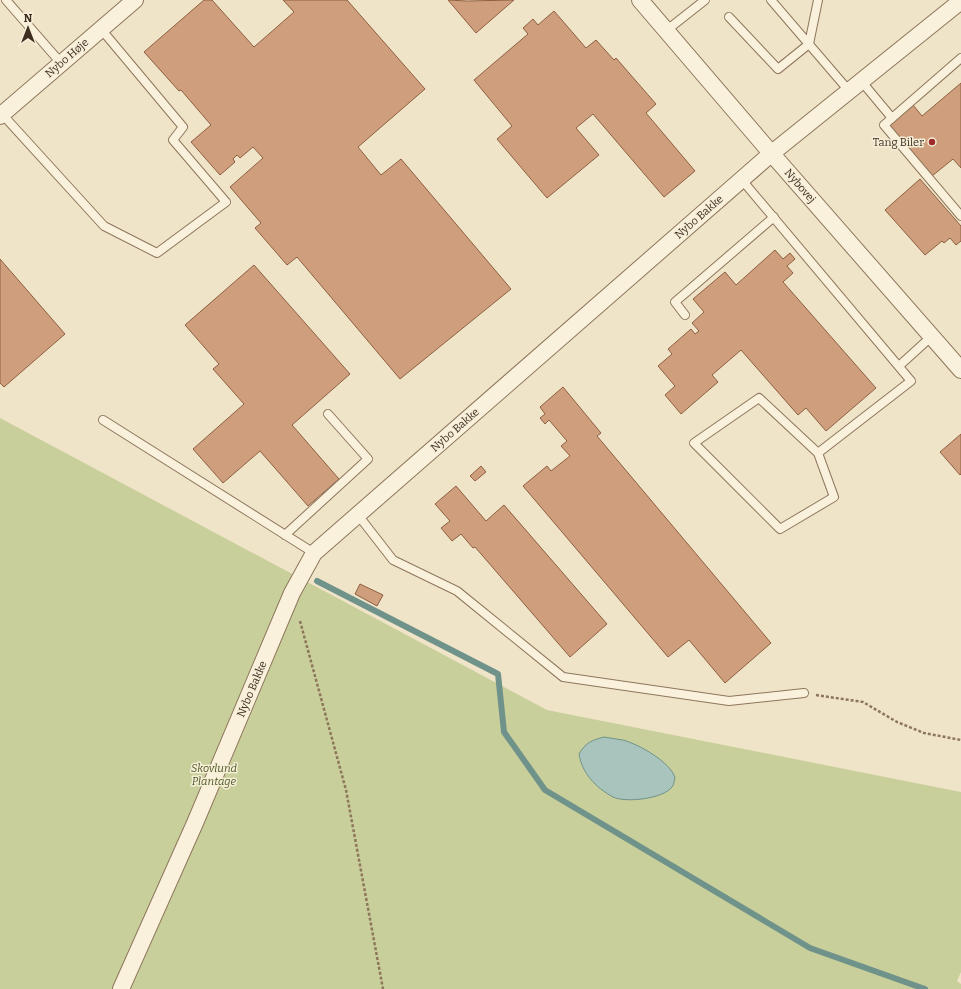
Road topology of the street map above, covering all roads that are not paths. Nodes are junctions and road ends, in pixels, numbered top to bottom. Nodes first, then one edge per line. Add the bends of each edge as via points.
1 (6, 0) edge
2 (134, 0) edge
3 (640, 0) edge
4 (705, 0) edge
5 (771, 0) edge
6 (818, 0) edge
7 (960, 3) edge
8 (729, 17) dead end
9 (101, 28) junction
10 (667, 30) junction
11 (809, 44) junction
12 (961, 58) edge
13 (61, 63) junction
14 (856, 87) junction
15 (1, 115) edge
16 (892, 118) junction
17 (772, 154) junction
18 (742, 180) junction
19 (961, 216) edge
20 (774, 217) junction
21 (685, 315) dead end
22 (932, 336) junction
23 (898, 366) junction
24 (961, 370) edge
25 (328, 414) dead end
26 (103, 420) dead end
27 (818, 453) junction
28 (358, 515) junction
29 (285, 535) junction
30 (314, 553) junction
31 (804, 694) road end
32 (121, 989) edge

1 - 13 lane
2 - 9 street, Nybo Høje
3 - 10 street, Nybovej
4 - 10 lane
5 - 11 lane
6 - 11 lane
7 - 14 street, Nybo Bakke
8 - 11 lane via 778,69
9 - 13 street, Nybo Høje
9 - 15 lane via 183,127 173,140 226,202 157,253 104,226
10 - 17 street, Nybovej
11 - 14 lane
12 - 16 lane
13 - 15 street, Nybo Høje
14 - 16 lane
14 - 17 street, Nybo Bakke
16 - 19 lane via 884,125
17 - 18 street, Nybo Bakke
17 - 22 street, Nybovej
18 - 20 lane
18 - 28 street, Nybo Bakke
20 - 21 lane via 676,302
20 - 23 lane
22 - 23 lane
22 - 24 street, Nybovej
23 - 27 lane via 911,381
25 - 29 lane via 368,459
26 - 29 lane
27 - 27 lane via 759,398 694,443 780,529 834,497
28 - 30 street, Nybo Bakke
28 - 31 lane via 393,560 457,591 563,677 729,702
29 - 30 lane
30 - 32 street, Nybo Bakke via 292,593 195,823

